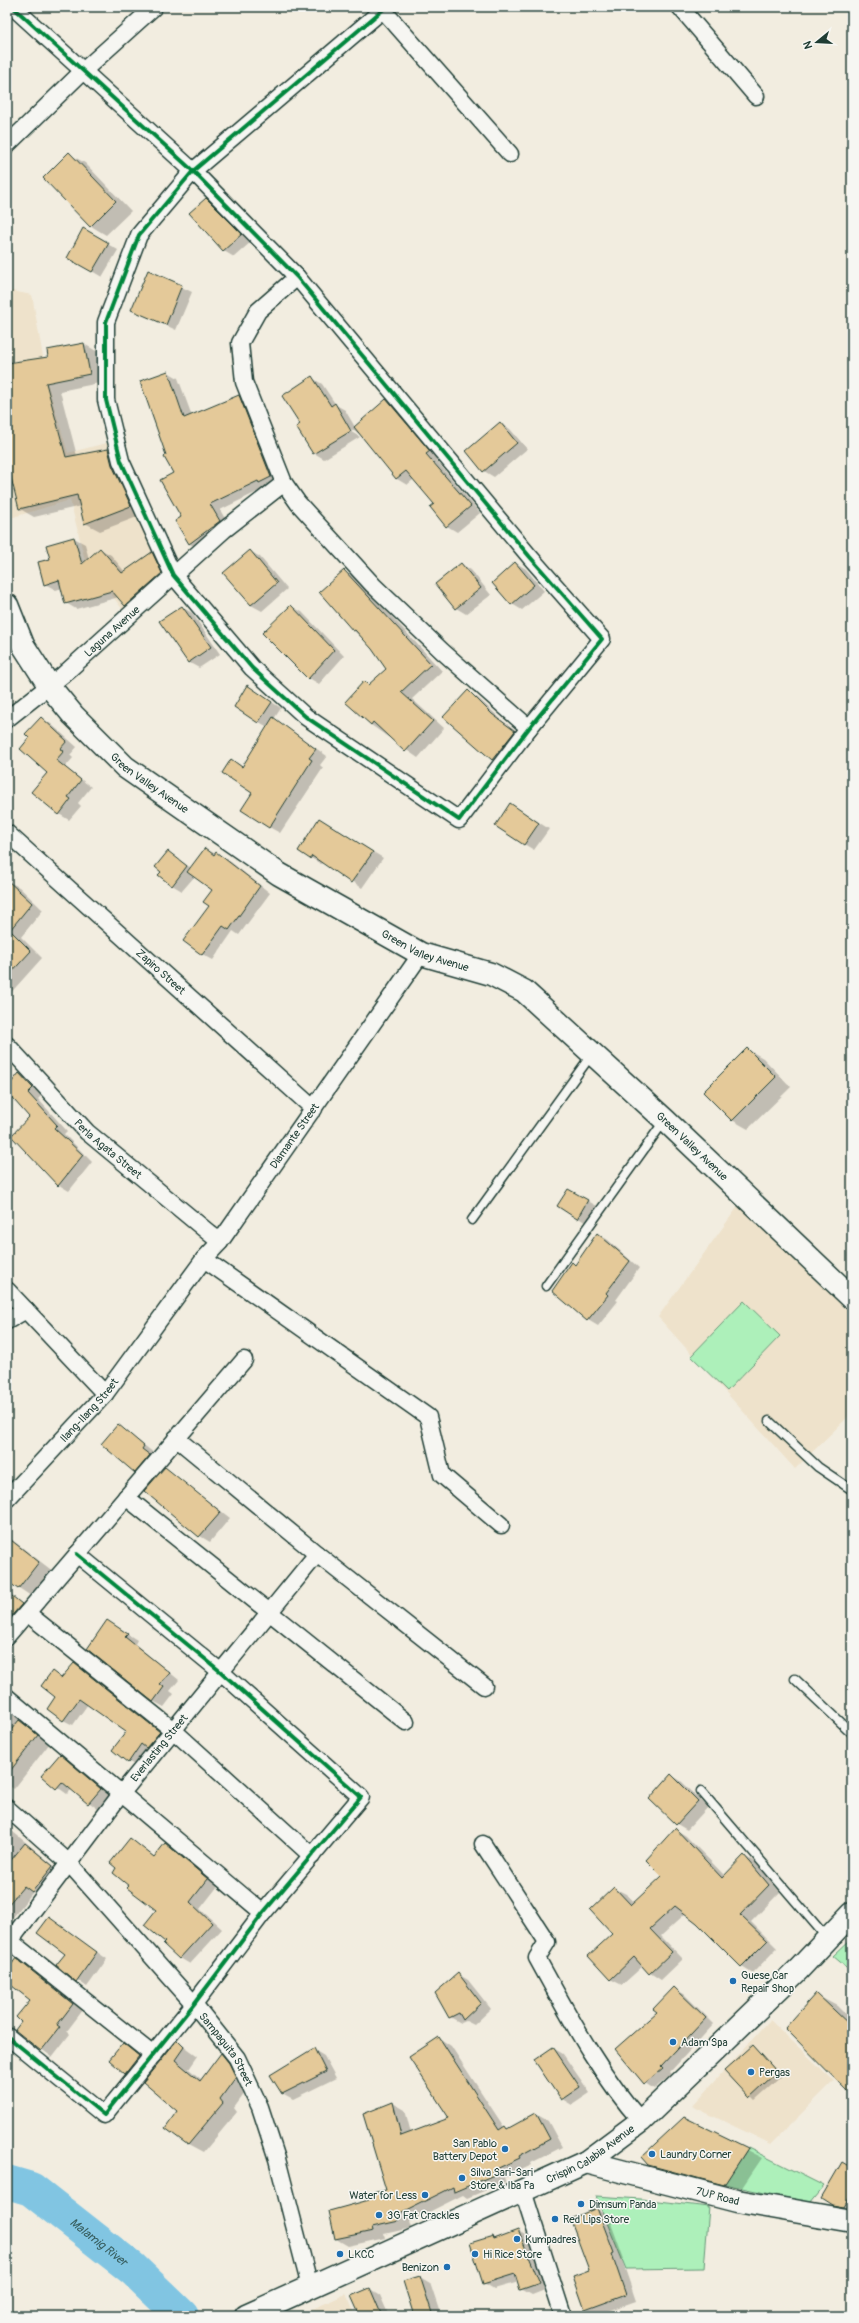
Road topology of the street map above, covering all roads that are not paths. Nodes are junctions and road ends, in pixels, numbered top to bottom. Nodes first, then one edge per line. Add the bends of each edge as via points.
1 (13, 7) edge
2 (154, 7) edge
3 (680, 7) edge
4 (384, 8) edge
5 (83, 71) junction
6 (756, 96) dead end
7 (7, 145) edge
8 (510, 154) dead end
9 (193, 171) junction
10 (297, 278) junction
11 (284, 483) junction
12 (173, 575) junction
13 (7, 605) edge
14 (50, 687) junction
15 (7, 719) edge
16 (529, 728) junction
17 (7, 833) edge
18 (421, 954) junction
19 (7, 1045) edge
20 (593, 1054) junction
21 (314, 1109) junction
22 (665, 1120) junction
23 (472, 1220) dead end
24 (220, 1242) junction
25 (204, 1259) junction
26 (546, 1286) dead end
27 (7, 1290) edge
28 (852, 1298) edge
29 (26, 1310) junction
30 (164, 1315) joint
31 (7, 1321) edge
32 (244, 1360) dead end
33 (105, 1394) junction
34 (769, 1421) dead end
35 (176, 1438) junction
36 (852, 1490) edge
37 (126, 1497) junction
38 (7, 1499) edge
39 (501, 1525) dead end
40 (77, 1554) junction
41 (317, 1554) junction
42 (27, 1613) junction
43 (269, 1613) junction
44 (7, 1636) edge
45 (221, 1672) junction
46 (795, 1679) dead end
47 (484, 1686) dead end
48 (7, 1697) edge
49 (406, 1722) dead end
50 (173, 1730) junction
51 (852, 1733) edge
52 (701, 1791) dead end
53 (121, 1794) junction
54 (7, 1808) edge
55 (483, 1844) dead end
56 (312, 1856) junction
57 (68, 1862) junction
58 (263, 1913) junction
59 (852, 1913) edge
60 (828, 1939) junction
61 (9, 1943) edge
62 (194, 2004) junction
63 (7, 2036) edge
64 (152, 2056) junction
65 (641, 2121) junction
66 (586, 2162) junction
67 (523, 2191) junction
68 (852, 2221) edge
69 (310, 2287) junction
70 (246, 2316) edge
71 (563, 2316) edge

1 - 5 street
2 - 5 street
3 - 6 street
4 - 8 street
4 - 9 street
5 - 7 street
5 - 9 street
9 - 10 street
9 - 12 street via 139,235 106,322 106,400 121,461
10 - 11 street via 258,311 240,344 244,382
10 - 16 street via 530,557 602,639
11 - 12 street, Laguna Avenue via 224,530
11 - 16 street via 298,503 372,585
12 - 14 street, Laguna Avenue
12 - 16 street via 252,668 306,717 459,820
13 - 14 street, Green Valley Avenue via 24,645
14 - 15 street, Laguna Avenue
14 - 18 street, Green Valley Avenue via 73,715 125,767 279,874
17 - 21 street, Zapiro Street
18 - 20 street, Green Valley Avenue via 491,974 524,991
18 - 21 street, Diamante Street
19 - 24 street, Perla Agata Street via 87,1132
20 - 22 street, Green Valley Avenue
20 - 23 lane
21 - 24 street, Diamante Street
22 - 26 lane
22 - 28 street, Green Valley Avenue
24 - 25 street, Diamante Street
25 - 30 street, Diamante Street
25 - 39 street via 428,1417 442,1475
27 - 29 street
29 - 31 street
29 - 33 street
30 - 33 street, Ilang-Ilang Street
32 - 35 street
33 - 38 street, Ilang-Ilang Street
34 - 36 lane via 818,1467
35 - 37 street
35 - 41 street
37 - 40 street
37 - 43 street
40 - 42 street
40 - 45 street
41 - 43 street, Everlasting Street
41 - 47 street
42 - 44 street
42 - 50 street
43 - 45 street, Everlasting Street
43 - 49 street
45 - 50 street, Everlasting Street
45 - 56 street via 361,1797
46 - 51 lane
48 - 53 street
50 - 53 street, Everlasting Street
50 - 56 street
52 - 60 lane
53 - 57 street, Everlasting Street
53 - 58 street
54 - 57 street, Sampaguita Street
55 - 65 street via 547,1942 537,1958 558,1996 621,2098
56 - 58 street
57 - 61 street, Everlasting Street
57 - 62 street, Sampaguita Street
58 - 62 street
59 - 60 street, Crispin Calabia Avenue
60 - 65 street, Crispin Calabia Avenue
61 - 64 street
62 - 64 street
62 - 69 street, Sampaguita Street via 237,2058 260,2107 277,2159
63 - 64 street via 104,2115
65 - 66 street, Crispin Calabia Avenue
66 - 67 street, Crispin Calabia Avenue
66 - 68 street, 7UP Road via 737,2201
67 - 69 street, Crispin Calabia Avenue
67 - 71 street
69 - 70 street, Crispin Calabia Avenue

